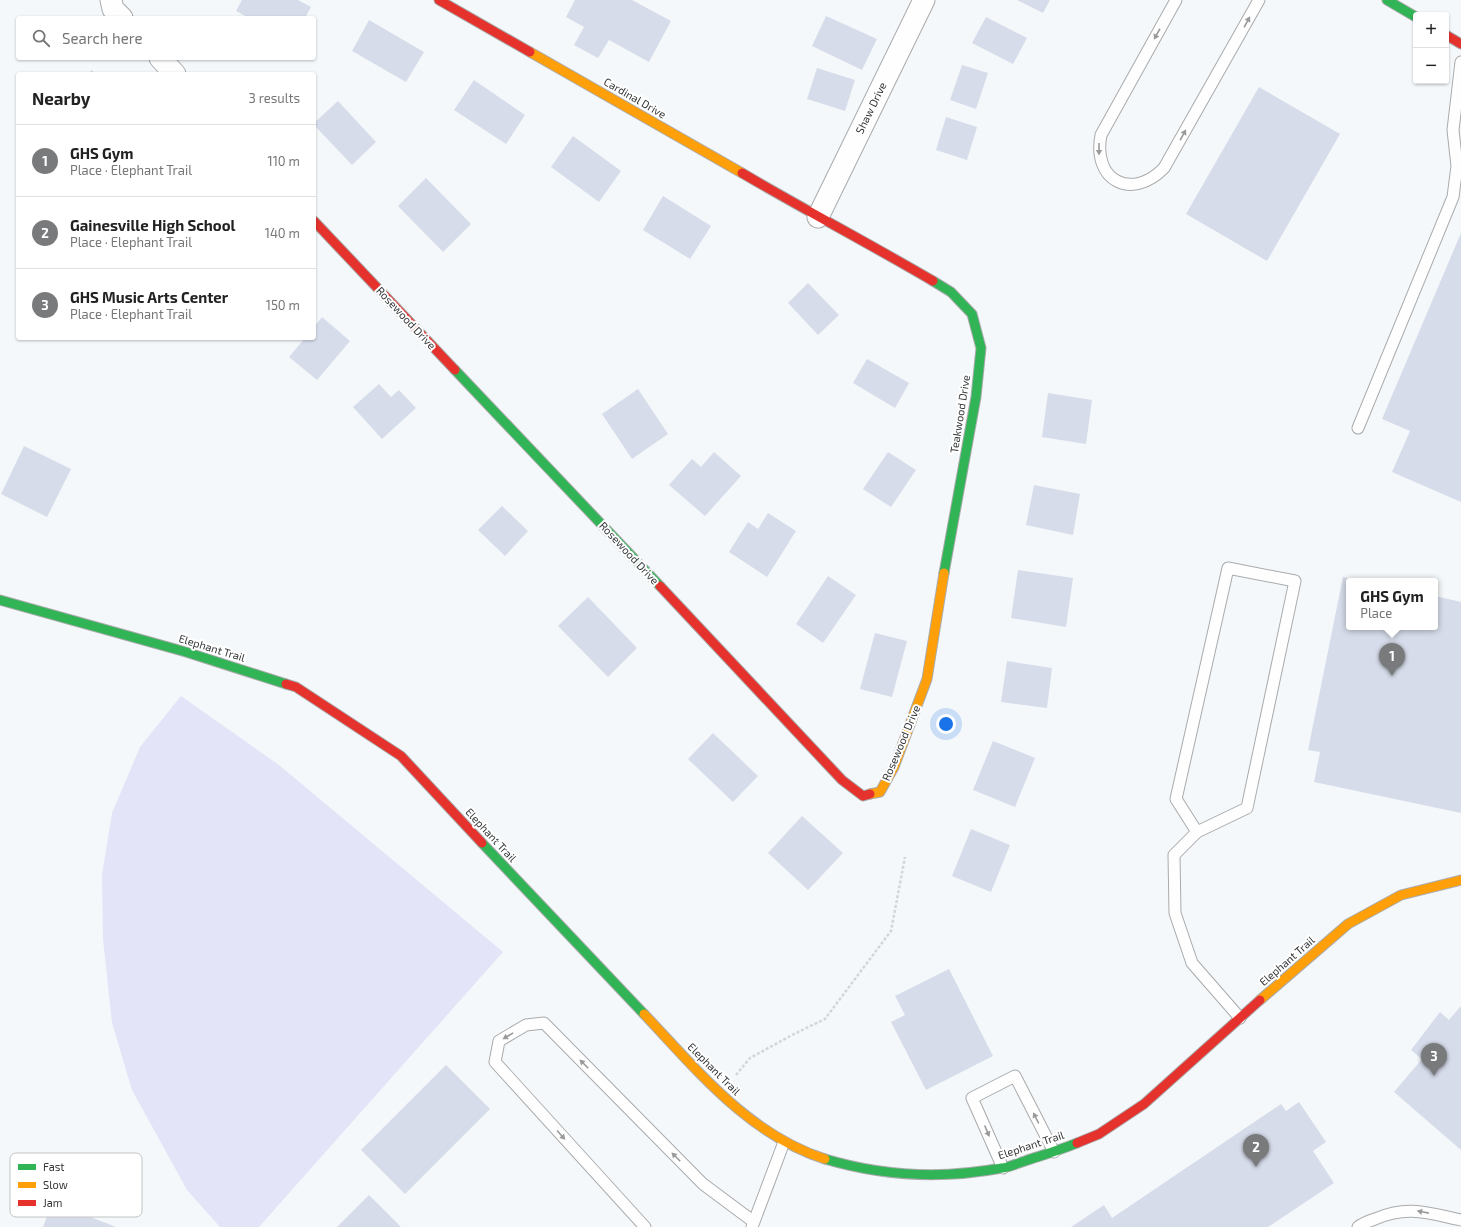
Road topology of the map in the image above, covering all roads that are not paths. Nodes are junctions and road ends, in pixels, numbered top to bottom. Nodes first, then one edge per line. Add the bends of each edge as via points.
1 (111, 0) edge
2 (439, 0) edge
3 (924, 0) edge
4 (1176, 0) edge
5 (1259, 0) edge
6 (1387, 0) edge
7 (1413, 15) edge
8 (120, 16) edge
9 (1449, 37) edge
10 (1461, 44) edge
11 (162, 60) edge
12 (1461, 62) edge
13 (173, 72) edge
14 (1458, 175) edge
15 (818, 217) junction
16 (316, 223) edge
17 (1358, 428) dead end
18 (0, 600) edge
19 (920, 697) joint
20 (1197, 832) junction
21 (1461, 880) edge
22 (1240, 1018) junction
23 (784, 1142) junction
24 (1054, 1152) junction
25 (1003, 1168) junction
26 (1461, 1220) edge
27 (753, 1224) edge
28 (645, 1227) edge
29 (1358, 1227) edge

1 - 8 street via 113,9
2 - 15 street, Cardinal Drive
3 - 15 street, Shaw Drive
4 -> 5 lane via 1101,135 1099,155 1104,170 1120,183 1139,184 1149,181 1164,168
6 - 7 street
9 - 10 street
11 - 13 street
12 - 14 lane via 1453,130
14 - 17 lane via 1453,197
15 - 19 street, Teakwood Drive via 951,292 972,314 981,348 976,396 927,679
16 - 19 street, Rosewood Drive via 842,780 863,796 880,792 894,767
18 - 23 street, Elephant Trail via 186,652 296,687 401,756 720,1094
20 - 20 lane via 1247,808 1295,581 1228,568 1176,799
20 - 22 lane via 1174,855 1174,913 1192,963
21 - 22 street, Elephant Trail via 1401,895 1348,924
22 - 24 street, Elephant Trail via 1144,1104 1099,1134
23 - 25 street, Elephant Trail via 810,1154 883,1172 943,1175
23 - 27 lane
24 - 25 street, Elephant Trail
24 -> 25 lane via 1015,1076 972,1098
26 -> 29 lane via 1416,1211 1398,1211
27 -> 28 lane via 703,1184 544,1023 526,1025 499,1041 495,1062

